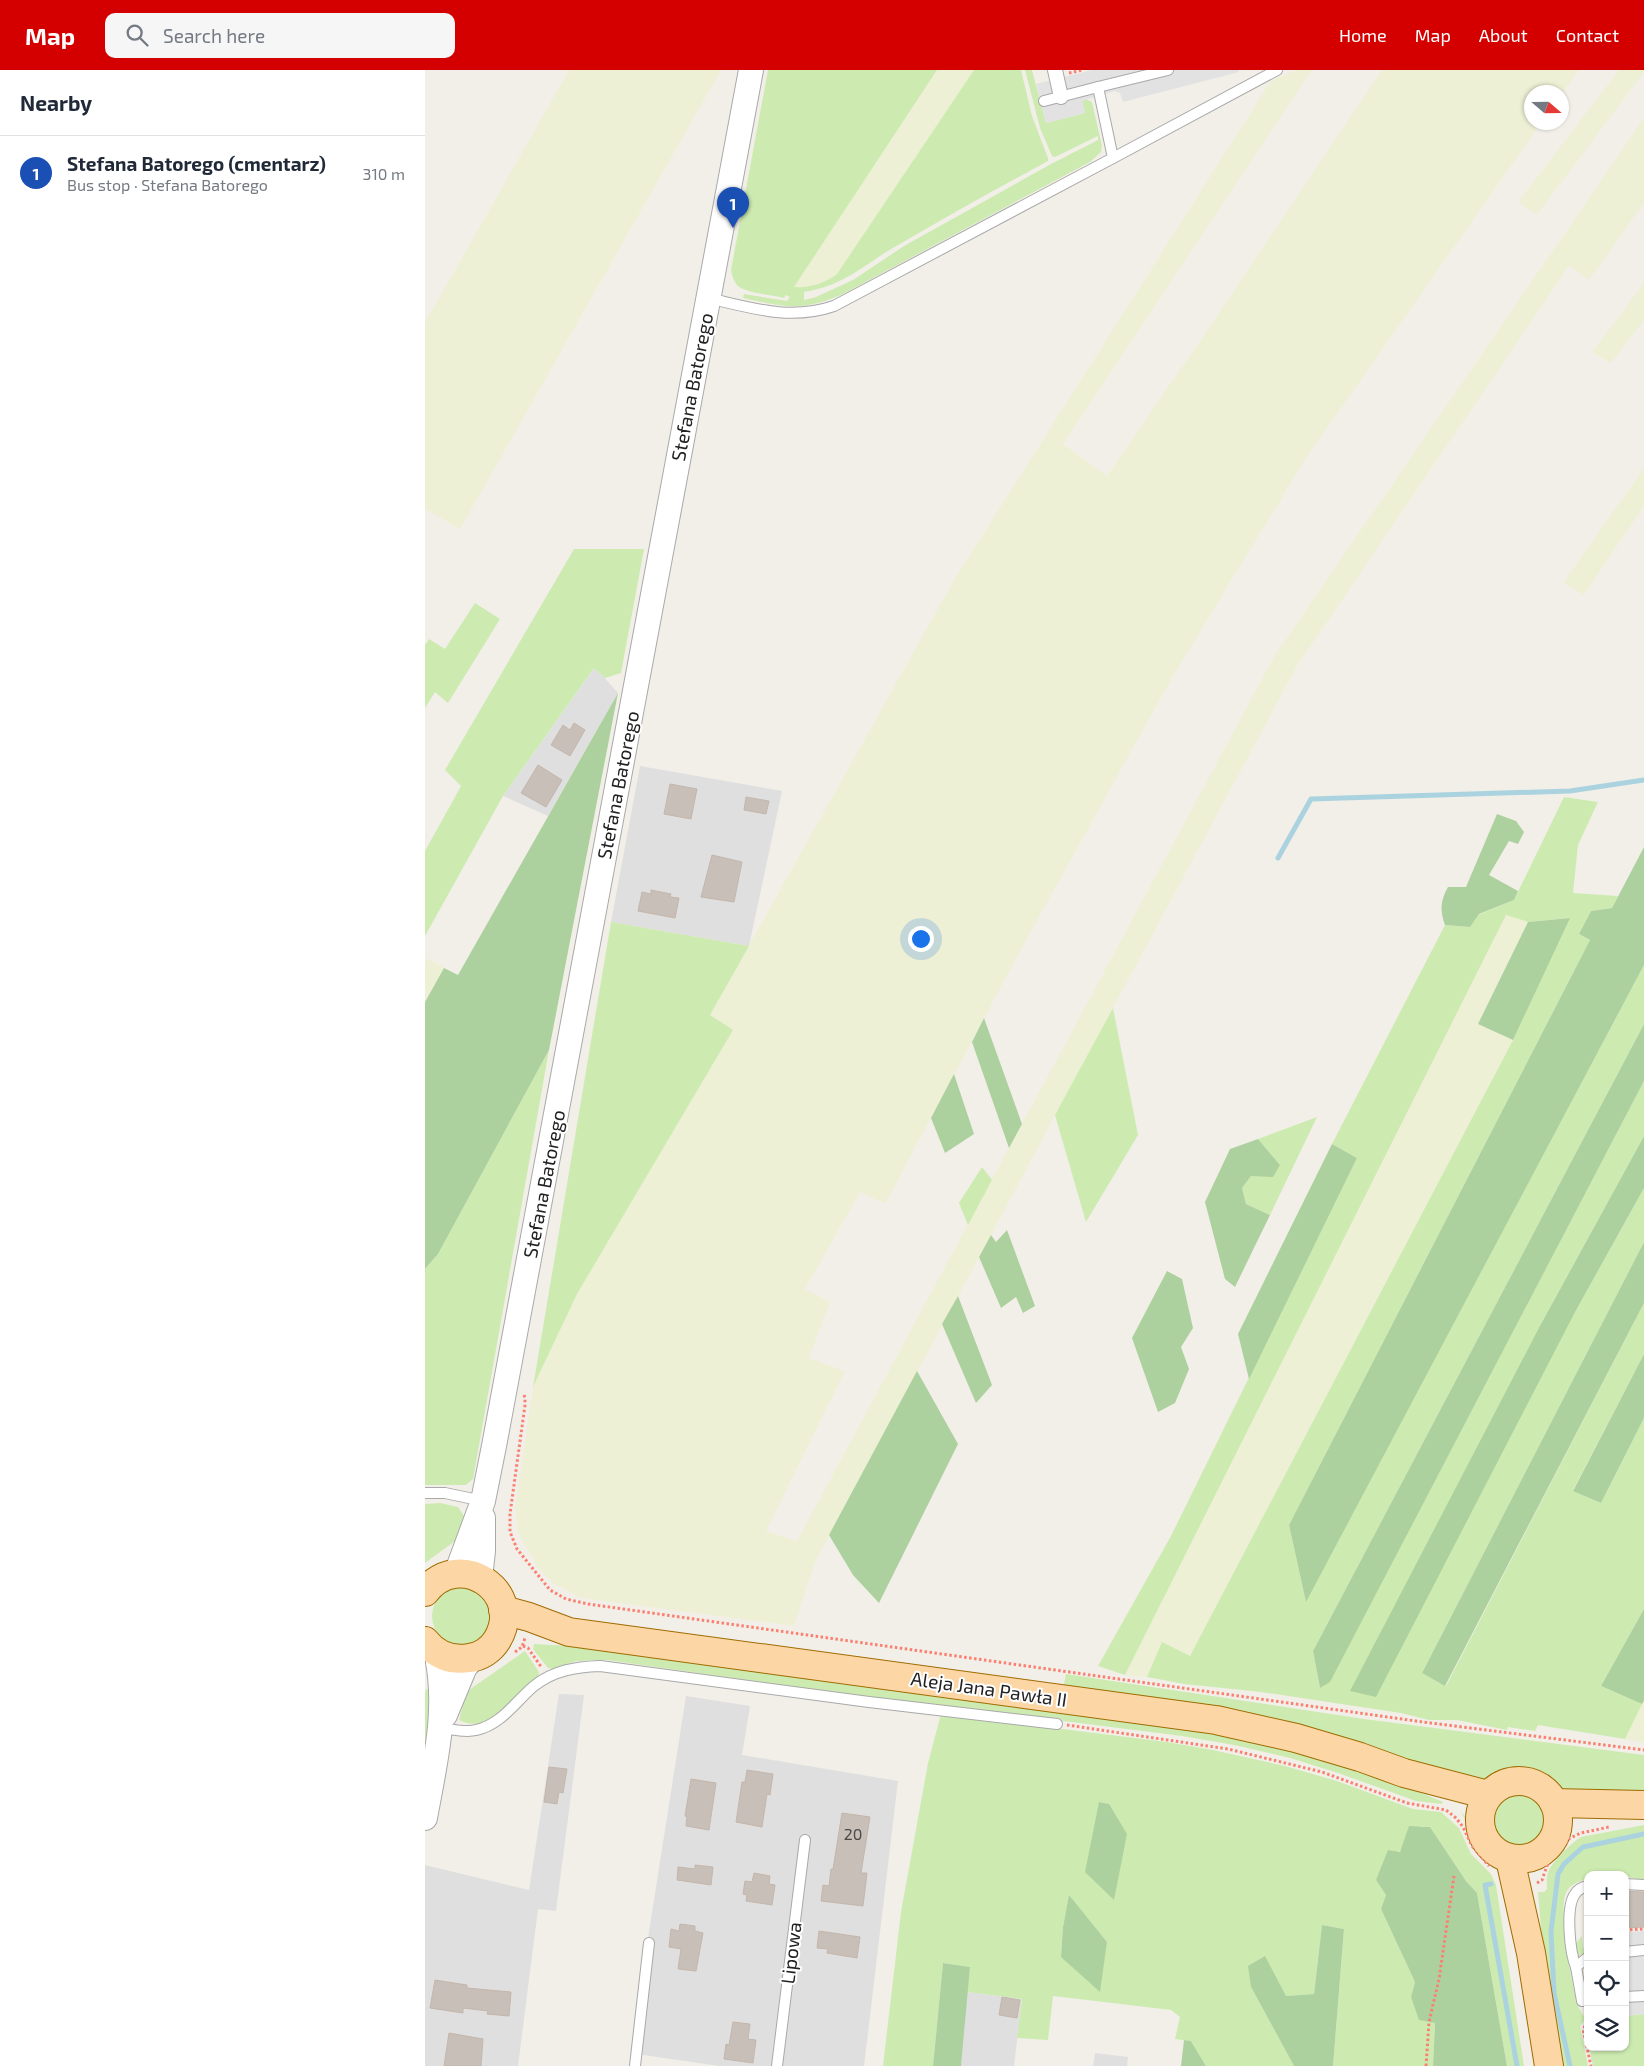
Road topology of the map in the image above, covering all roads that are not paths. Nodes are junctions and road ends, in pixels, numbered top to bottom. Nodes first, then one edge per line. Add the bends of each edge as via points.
1 (751, 70) edge
2 (1055, 70) edge
3 (1168, 70) edge
4 (1277, 70) edge
5 (1261, 74) edge
6 (1098, 87) junction
7 (1061, 97) junction
8 (1044, 101) dead end
9 (1113, 158) junction
10 (708, 298) junction
11 (425, 1494) edge
12 (483, 1501) junction
13 (468, 1576) junction
14 (425, 1592) edge
15 (503, 1610) junction
16 (569, 1632) junction
17 (511, 1641) junction
18 (431, 1647) edge
19 (473, 1658) junction
20 (1057, 1724) road end
21 (442, 1725) junction
22 (1484, 1808) junction
23 (1632, 1812) edge
24 (1556, 1816) junction
25 (425, 1818) edge
26 (805, 1840) dead end
27 (1518, 1867) junction
28 (1629, 1884) edge
29 (1644, 1885) edge
30 (1584, 1887) edge
31 (649, 1943) dead end
32 (1644, 1950) edge
33 (1629, 1952) edge
34 (1584, 1960) edge
35 (1576, 1967) junction
36 (1644, 1996) edge
37 (1629, 1997) edge
38 (1584, 2001) edge
39 (635, 2066) edge
40 (777, 2066) edge
41 (1549, 2066) edge

1 - 10 street, Stefana Batorego
2 - 7 street
3 - 6 lane
4 - 5 lane
5 - 9 lane
6 - 7 lane
6 - 9 lane
7 - 8 lane
9 - 10 lane via 825,309 780,313
10 - 12 street, Stefana Batorego
11 - 12 lane via 445,1493
12 - 13 street, Stefana Batorego via 483,1551
13 - 14 main road via 437,1580
13 - 15 main road via 496,1592
15 - 16 main road, Aleja Jana Pawła II
15 - 17 main road via 501,1629
16 - 17 main road, Aleja Jana Pawła II
16 - 22 main road, Aleja Jana Pawła II via 1217,1720 1297,1738 1360,1757
17 - 19 main road
18 - 19 main road via 455,1660
18 - 21 street via 440,1670
19 - 21 street via 465,1668
20 - 21 lane via 600,1666 574,1667 549,1677 488,1726 471,1731
21 - 25 street
22 - 24 main road via 1501,1785 1521,1781 1541,1788
22 - 27 main road via 1481,1830 1486,1843
23 - 24 main road
24 - 27 main road via 1550,1844
26 - 40 lane, Lipowa
27 - 41 main road
28 - 29 lane
30 - 35 lane via 1571,1901 1571,1946
31 - 39 lane
32 - 33 lane
34 - 35 lane
35 - 38 lane
36 - 37 lane

